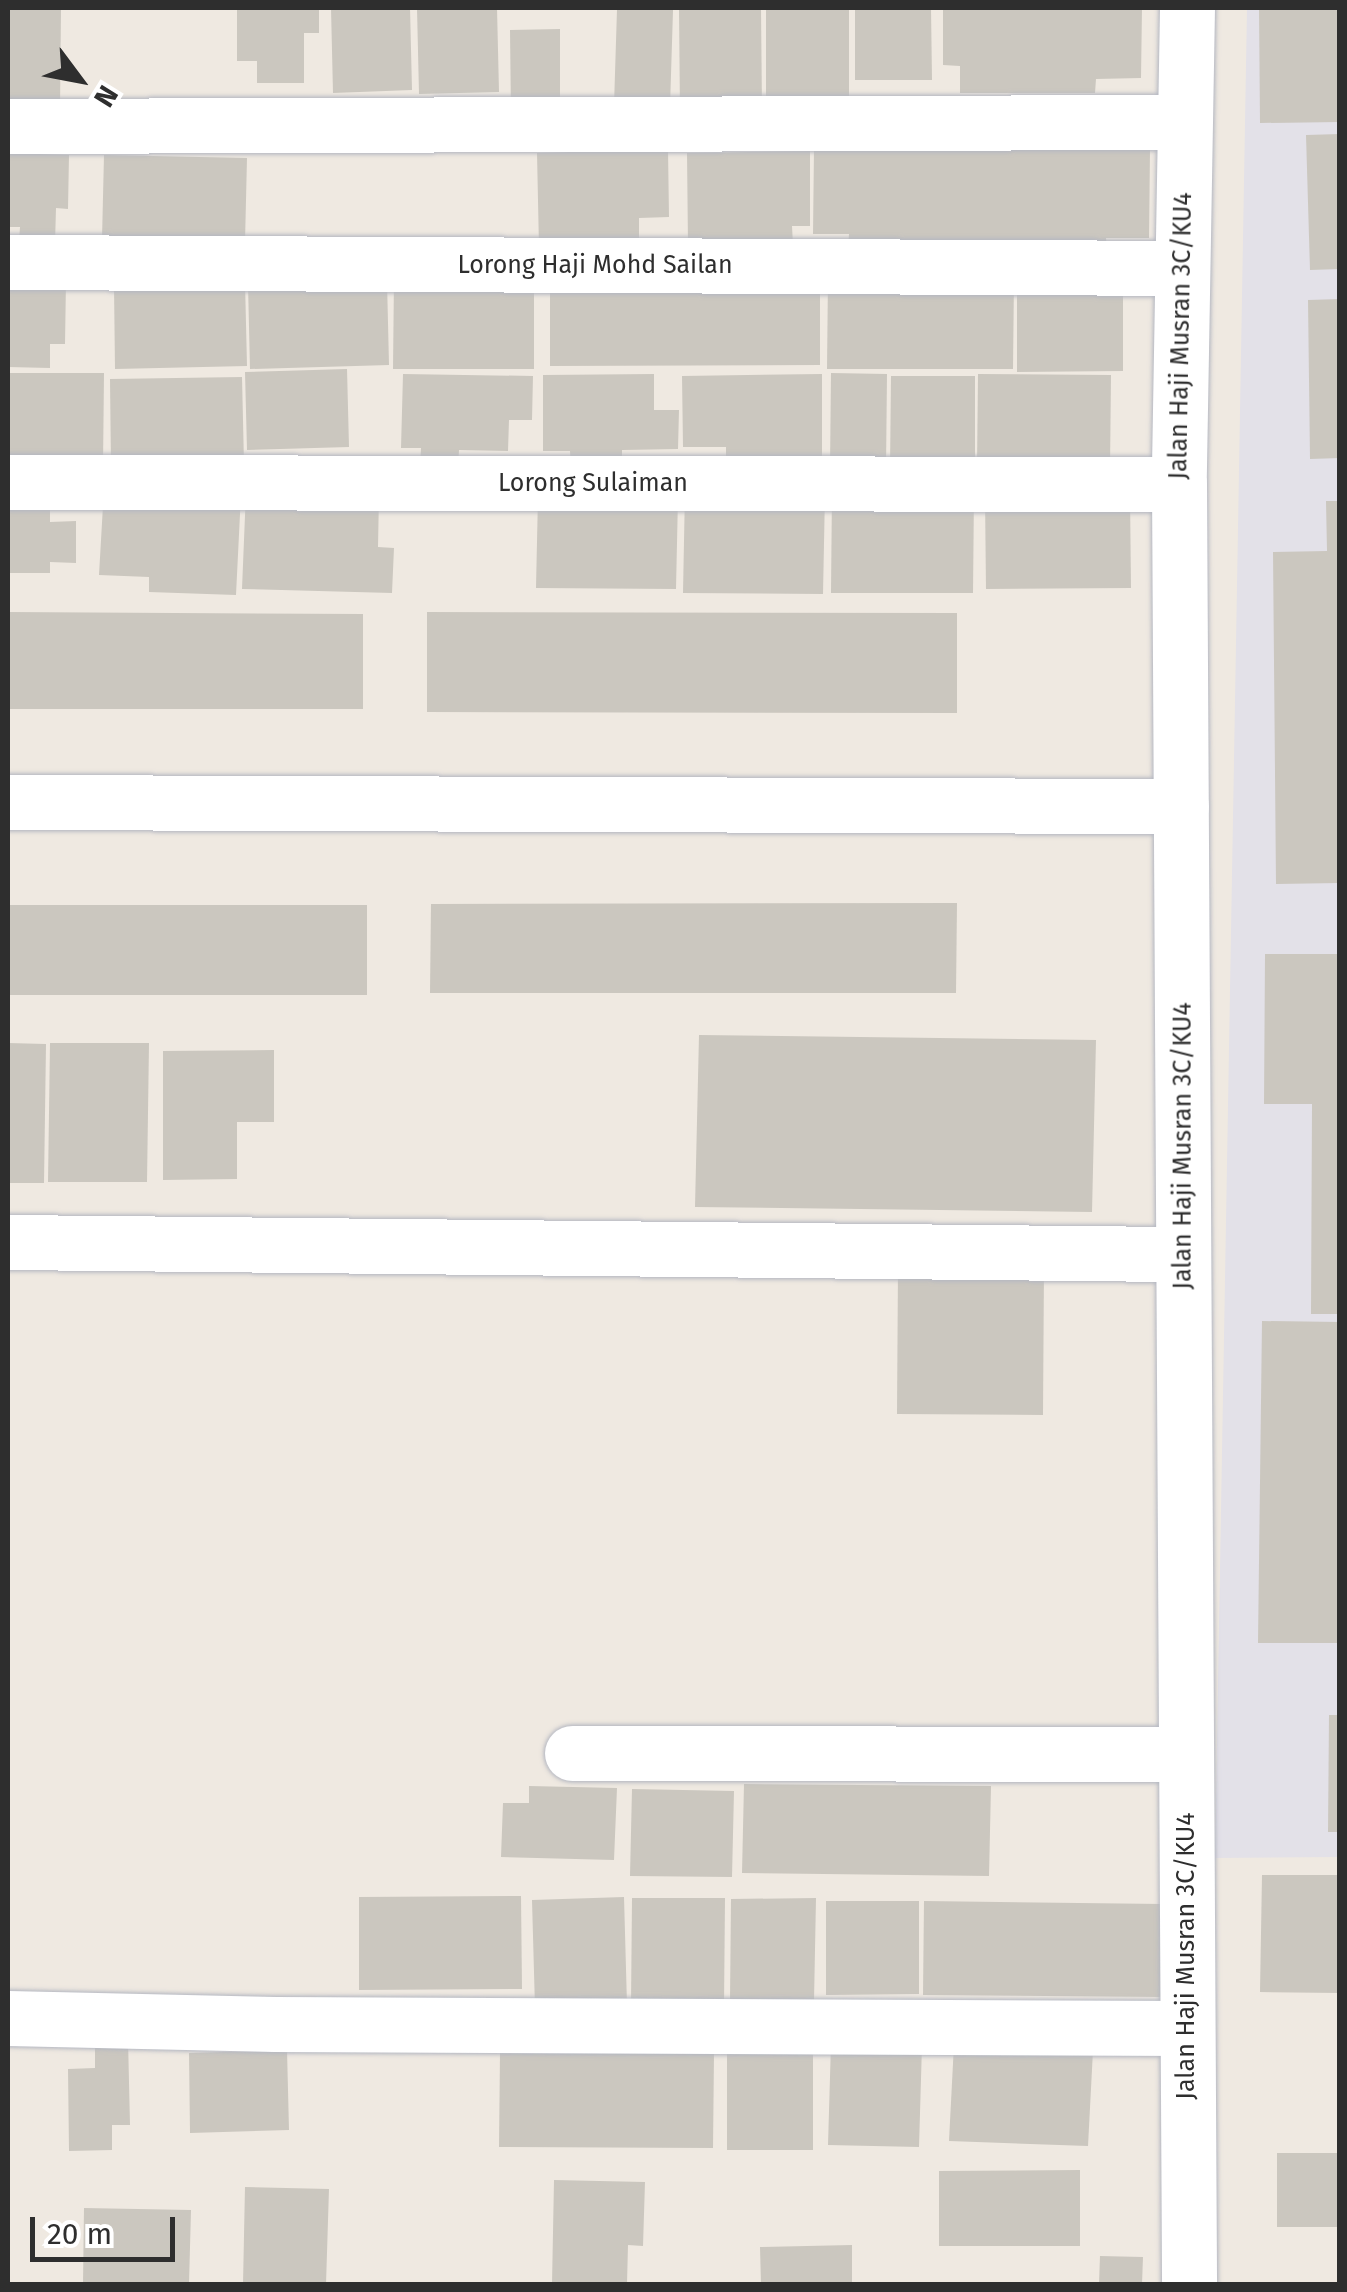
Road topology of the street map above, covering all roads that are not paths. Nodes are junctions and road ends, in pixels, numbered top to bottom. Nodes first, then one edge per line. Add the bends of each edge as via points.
1 (1186, 8) edge
2 (1183, 122) junction
3 (8, 126) edge
4 (8, 262) edge
5 (1182, 268) junction
6 (8, 482) edge
7 (1180, 484) junction
8 (8, 802) edge
9 (1181, 806) junction
10 (8, 1242) edge
11 (1183, 1254) junction
12 (572, 1753) dead end
13 (1184, 1754) junction
14 (8, 2018) edge
15 (1185, 2028) junction
16 (1189, 2284) edge

1 - 2 street, Jalan Haji Musran 3C/KU4
2 - 3 street
2 - 5 street, Jalan Haji Musran 3C/KU4
4 - 5 street, Lorong Haji Mohd Sailan
5 - 7 street, Jalan Haji Musran 3C/KU4
6 - 7 street, Lorong Sulaiman
7 - 9 street, Jalan Haji Musran 3C/KU4
8 - 9 street
9 - 11 street, Jalan Haji Musran 3C/KU4
10 - 11 street
11 - 13 street, Jalan Haji Musran 3C/KU4
12 - 13 street
13 - 15 street, Jalan Haji Musran 3C/KU4
14 - 15 street
15 - 16 street, Jalan Haji Musran 3C/KU4

